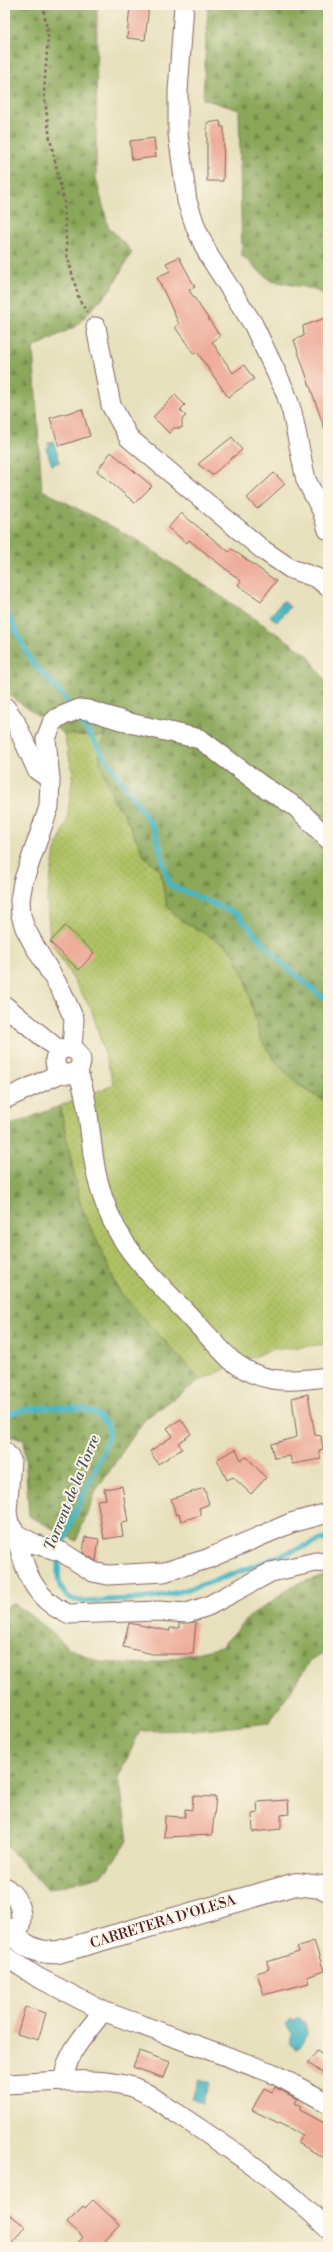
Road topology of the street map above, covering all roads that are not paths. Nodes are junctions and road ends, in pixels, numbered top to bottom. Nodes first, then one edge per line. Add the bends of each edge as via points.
1 (184, 5) edge
2 (96, 327) road end
3 (328, 530) edge
4 (328, 587) edge
5 (5, 707) edge
6 (50, 779) junction
7 (328, 839) edge
8 (5, 1006) edge
9 (66, 1050) junction
10 (69, 1072) junction
11 (5, 1099) edge
12 (328, 1377) edge
13 (5, 1452) edge
14 (328, 1513) edge
15 (16, 1534) junction
16 (328, 1562) edge
17 (5, 1887) edge
18 (328, 1890) edge
19 (10, 1933) edge
20 (5, 1956) edge
21 (103, 2011) junction
22 (64, 2081) junction
23 (5, 2084) edge
24 (328, 2103) edge
25 (328, 2229) edge

1 - 3 street via 178,134 186,201 209,256 253,324 285,391 306,480 322,511
2 - 4 street via 111,405 129,438 263,550 291,570 317,578
5 - 6 street via 15,721 37,770
6 - 7 street via 46,739 52,723 68,712 88,710 130,723 200,739 261,785 296,807
6 - 9 street via 49,807 23,882 20,900 21,915 34,945 62,992 74,1019
8 - 9 street
9 - 10 street via 55,1062
10 - 11 street
10 - 12 street via 86,1098 96,1170 103,1198 117,1230 141,1266 227,1356 245,1371 272,1380
13 - 15 street via 11,1460 9,1523
14 - 15 street via 291,1523 207,1559 164,1572 108,1575 93,1572 53,1549
15 - 16 street via 24,1567 32,1584 55,1609 68,1614 159,1611 186,1613 208,1606 271,1572 316,1562
17 - 19 street via 13,1893 21,1909 22,1924
18 - 19 street, CARRETERA D'OLESA via 290,1885 58,1952 43,1953 27,1946
20 - 21 street via 37,1977
21 - 22 street via 68,2058
21 - 24 street via 272,2073
22 - 23 street
22 - 25 street via 119,2084 143,2092 256,2168 297,2200

